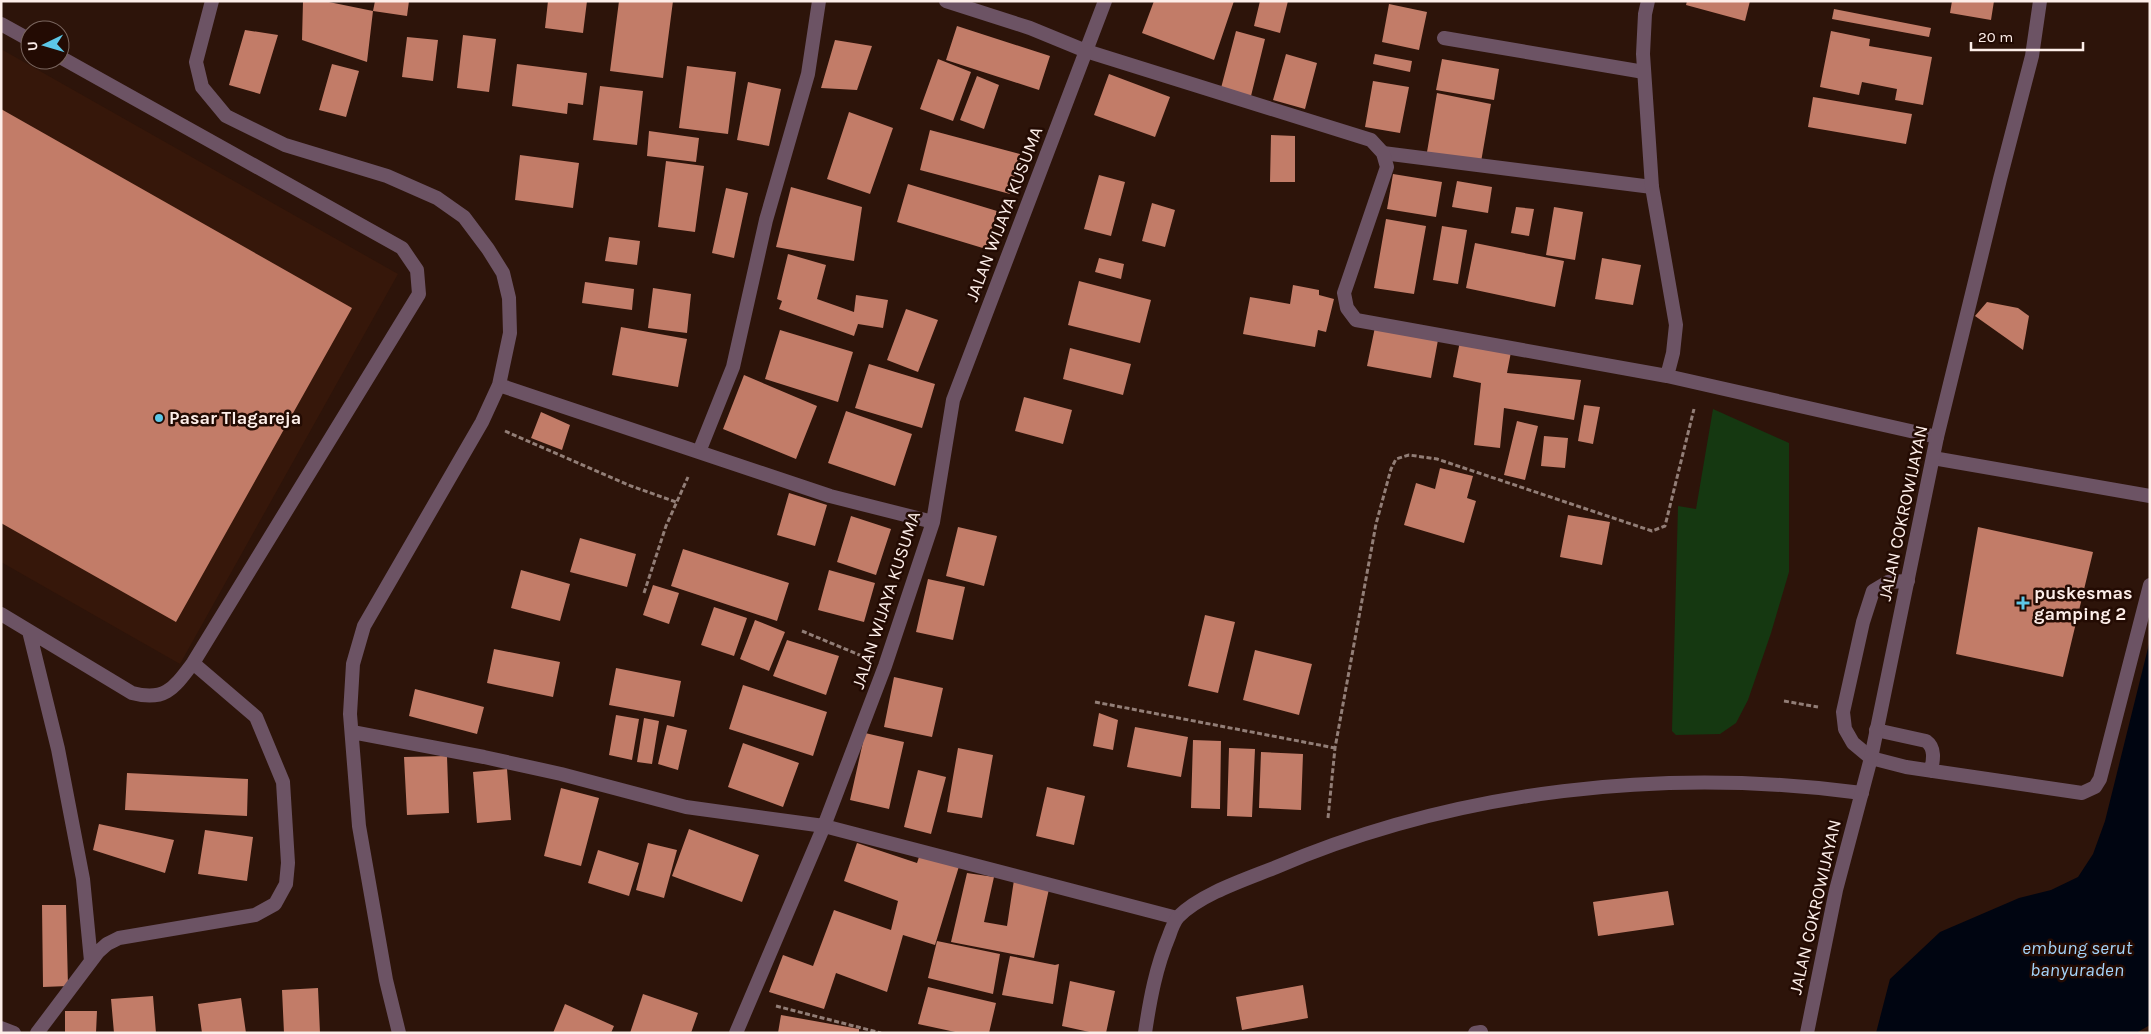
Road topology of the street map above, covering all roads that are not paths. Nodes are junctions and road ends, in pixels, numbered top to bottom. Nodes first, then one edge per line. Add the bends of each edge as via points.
1 (212, 1) edge
2 (819, 1) edge
3 (946, 1) edge
4 (1104, 1) edge
5 (1648, 1) edge
6 (2040, 1) edge
7 (1, 24) edge
8 (20, 34) edge
9 (1444, 38) dead end
10 (1086, 51) junction
11 (70, 63) edge
12 (1644, 72) junction
13 (1383, 153) junction
14 (1652, 187) junction
15 (1666, 376) junction
16 (499, 385) junction
17 (1937, 436) junction
18 (700, 452) junction
19 (1933, 458) junction
20 (2150, 496) edge
21 (934, 522) junction
22 (1908, 581) junction
23 (2150, 585) edge
24 (1, 614) edge
25 (29, 631) junction
26 (192, 663) junction
27 (1876, 730) junction
28 (352, 732) junction
29 (1871, 758) junction
30 (1931, 771) junction
31 (1862, 793) junction
32 (824, 826) junction
33 (1177, 918) junction
34 (91, 961) junction
35 (1, 1028) edge
36 (14, 1033) edge
37 (37, 1033) edge
38 (399, 1033) edge
39 (736, 1033) edge
40 (1145, 1033) edge
41 (1807, 1033) edge

1 - 16 street via 196,62 202,87 226,116 285,145 387,176 437,198 464,217 488,249 503,273 509,298 510,334
2 - 18 street via 808,74 766,220 733,367
3 - 10 street via 1030,28
4 - 10 street, JALAN WIJAYA KUSUMA
5 - 12 street via 1644,24
6 - 17 street, JALAN COKROWIJAYAN via 2032,56
7 - 8 street
9 - 12 street
10 - 13 street via 1371,140
10 - 21 street, JALAN WIJAYA KUSUMA via 953,400
11 - 26 street via 402,248 417,270 420,294
12 - 14 street
13 - 14 street
13 - 15 street via 1387,167 1344,293 1347,308 1356,320
14 - 15 street via 1676,325
15 - 17 street
16 - 18 street
16 - 28 street via 482,422 364,626 353,664
17 - 19 street, JALAN COKROWIJAYAN
18 - 21 street via 830,496
19 - 20 street
19 - 22 street, JALAN COKROWIJAYAN
21 - 32 street, JALAN WIJAYA KUSUMA via 885,666
22 - 27 street, JALAN COKROWIJAYAN
22 - 29 street via 1888,582 1873,591 1843,712 1845,730 1853,743
23 - 30 street via 2096,787 2082,793
24 - 25 street
25 - 26 street via 132,693 148,698 161,695 177,684
25 - 34 street via 58,749 83,879
26 - 34 street via 256,717 283,782 288,862 286,884 275,904 255,915 119,938 107,944
27 - 29 street, JALAN COKROWIJAYAN
27 - 30 street via 1926,740 1931,744 1933,754
28 - 32 street via 532,767 686,807
28 - 38 street via 359,826 386,980
29 - 30 street
29 - 31 street, JALAN COKROWIJAYAN
31 - 33 street via 1805,786 1662,783 1569,790 1473,805 1325,846 1211,894
31 - 41 street, JALAN COKROWIJAYAN via 1836,890
32 - 33 street
32 - 39 street, JALAN WIJAYA KUSUMA
33 - 40 street via 1162,951
34 - 37 street
35 - 36 street

